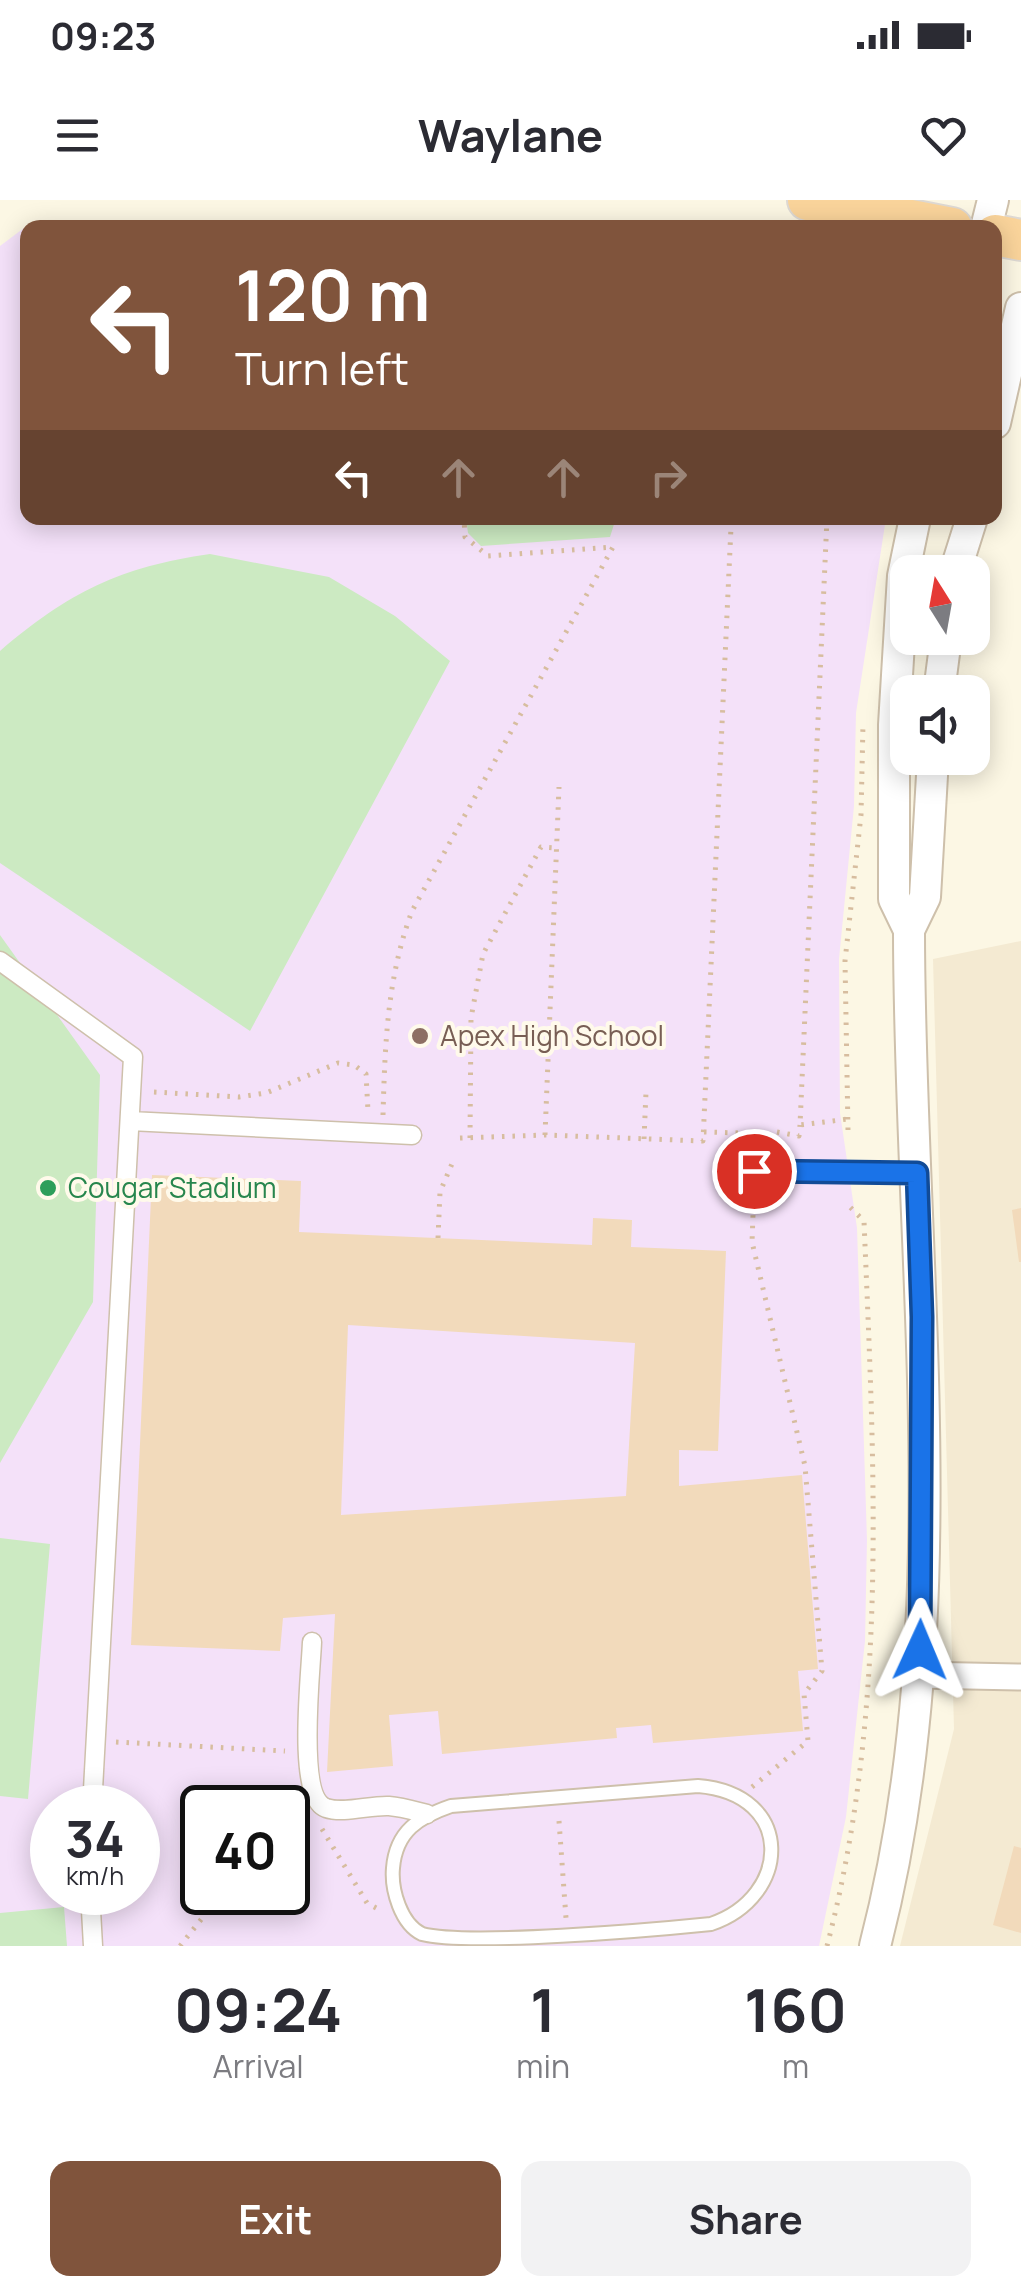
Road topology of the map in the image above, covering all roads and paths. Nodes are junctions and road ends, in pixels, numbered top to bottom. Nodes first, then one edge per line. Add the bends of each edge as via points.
1 (808, 200) edge
2 (911, 220) edge
3 (1021, 308) edge
4 (1002, 392) edge
5 (464, 525) edge
6 (827, 525) edge
7 (913, 525) edge
8 (970, 525) edge
9 (732, 527) dead end
10 (960, 555) edge
11 (898, 675) edge
12 (863, 718) dead end
13 (894, 775) edge
14 (899, 775) edge
15 (932, 775) edge
16 (560, 787) dead end
17 (929, 812) junction
18 (556, 848) junction
19 (909, 930) junction
20 (0, 961) edge
21 (131, 1090) junction
22 (646, 1092) dead end
23 (848, 1118) junction
24 (130, 1122) junction
25 (800, 1125) junction
26 (848, 1130) dead end
27 (375, 1132) junction
28 (703, 1132) junction
29 (777, 1132) dead end
30 (741, 1133) dead end
31 (412, 1135) dead end
32 (545, 1135) junction
33 (460, 1138) dead end
34 (470, 1138) junction
35 (644, 1139) junction
36 (454, 1159) dead end
37 (754, 1171) joint
38 (917, 1173) junction
39 (848, 1204) dead end
40 (438, 1238) dead end
41 (312, 1642) dead end
42 (919, 1674) junction
43 (1021, 1677) edge
44 (96, 1741) junction
45 (308, 1752) junction
46 (93, 1785) edge
47 (742, 1795) junction
48 (316, 1802) junction
49 (428, 1814) junction
50 (559, 1821) dead end
51 (92, 1915) edge
52 (205, 1915) edge
53 (566, 1918) dead end
54 (417, 1932) junction
55 (619, 1940) edge
56 (94, 1946) edge
57 (180, 1946) edge
58 (827, 1946) edge
59 (875, 1946) edge

1 - 2 highway
3 - 4 street
5 - 27 path via 465,537 488,556 613,547 412,911 388,998
6 - 25 path
7 - 11 street
8 - 10 street
9 - 28 path
12 - 23 path via 861,815 845,961
13 - 19 street via 894,899
14 - 17 street
15 - 17 street
16 - 18 path
17 - 19 street via 924,896
18 - 32 path
18 - 34 path via 541,846 483,954 470,1018
19 - 38 street
20 - 21 street via 132,1056
21 - 24 street
21 - 27 path via 252,1095 338,1063 354,1065 366,1074
22 - 35 path
23 - 25 path
23 - 26 path
24 - 27 street
24 - 44 street
25 - 29 path via 799,1136
27 - 31 street
28 - 30 path
28 - 35 path via 703,1141
32 - 34 path
32 - 35 path
33 - 34 path
36 - 40 path via 440,1192
37 - 38 lane
37 - 47 path via 752,1242 806,1466 822,1672 804,1694 808,1741
38 - 42 street
39 - 58 path via 864,1220 875,1611 857,1802
41 - 45 street
42 - 43 street
42 - 59 street via 906,1790
44 - 45 path
44 - 46 street
45 - 48 street
47 - 49 lane via 698,1786 450,1806
47 - 55 lane via 766,1822 770,1842 770,1863 749,1902 735,1916 711,1924
48 - 49 street via 328,1809 389,1806
48 - 54 path via 318,1822 368,1902
49 - 54 lane via 408,1827 392,1872 404,1916
50 - 53 path
51 - 56 street
52 - 57 path
54 - 55 lane via 465,1945

